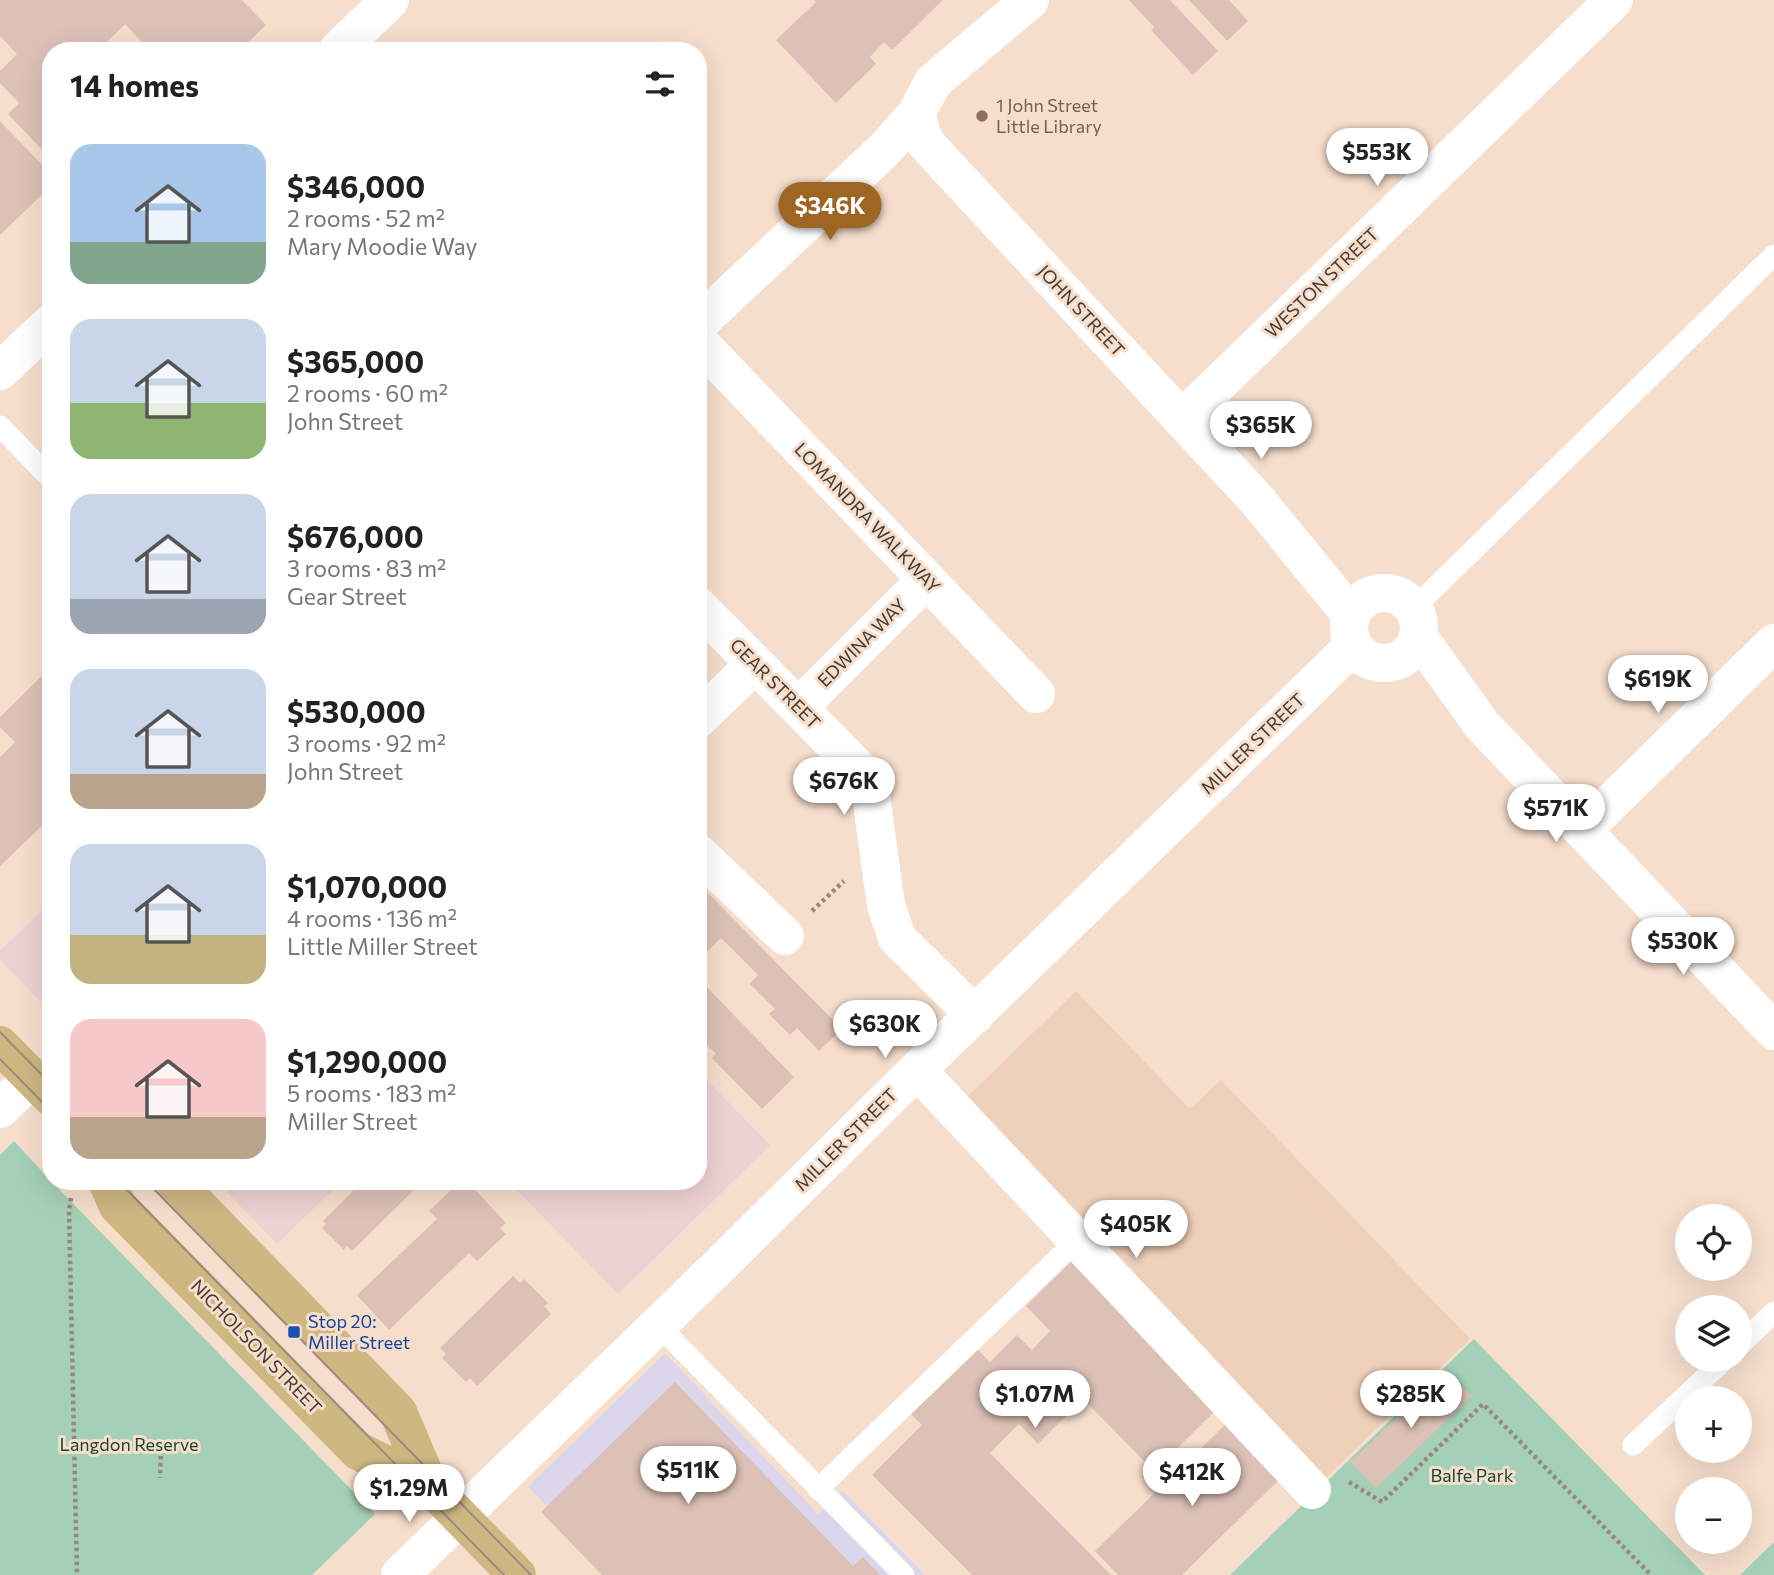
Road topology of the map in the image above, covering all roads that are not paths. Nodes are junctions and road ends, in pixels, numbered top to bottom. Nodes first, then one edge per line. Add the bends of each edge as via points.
1 (390, 0) edge
2 (1030, 0) edge
3 (1614, 0) edge
4 (346, 42) edge
5 (916, 114) junction
6 (1774, 255) edge
7 (707, 316) edge
8 (42, 331) edge
9 (707, 350) edge
10 (0, 371) edge
11 (1182, 419) junction
12 (0, 426) edge
13 (42, 470) edge
14 (926, 580) junction
15 (707, 615) edge
16 (1359, 619) junction
17 (1409, 635) junction
18 (1774, 643) edge
19 (755, 664) junction
20 (1036, 694) dead end
21 (799, 707) junction
22 (707, 710) edge
23 (1583, 830) junction
24 (707, 862) edge
25 (785, 936) road end
26 (975, 1015) junction
27 (1772, 1023) edge
28 (0, 1045) edge
29 (917, 1070) junction
30 (41, 1088) edge
31 (0, 1109) edge
32 (96, 1190) edge
33 (183, 1190) edge
34 (1077, 1240) junction
35 (1774, 1312) edge
36 (657, 1324) junction
37 (1752, 1333) edge
38 (1711, 1372) edge
39 (1633, 1445) dead end
40 (429, 1485) junction
41 (818, 1489) junction
42 (1312, 1490) road end
43 (460, 1516) junction
44 (400, 1575) edge
45 (517, 1575) edge
46 (904, 1575) edge

1 - 4 street
2 - 5 street via 933,82
3 - 11 street, WESTON STREET
5 - 7 street
5 - 11 street, JOHN STREET via 924,141
6 - 17 lane
8 - 10 street
9 - 14 street, LOMANDRA WALKWAY
11 - 16 street, JOHN STREET
12 - 13 lane
14 - 20 street, LOMANDRA WALKWAY
14 - 21 street, EDWINA WAY
15 - 19 street, GEAR STREET
16 - 17 street via 1395,594 1406,600
16 - 17 street, JOHN STREET via 1361,655 1372,661 1384,663
16 - 26 street, MILLER STREET
17 - 23 street via 1482,725
18 - 23 street
19 - 21 street, GEAR STREET
19 - 22 street
21 - 26 street, GEAR STREET via 857,767 870,789 886,905 897,938
23 - 27 street
24 - 25 street
26 - 29 street, MILLER STREET
28 - 30 main road
29 - 34 street
29 - 36 street, MILLER STREET
30 - 31 street
32 - 40 main road, NICHOLSON STREET via 118,1206 358,1451
33 - 40 main road, NICHOLSON STREET via 398,1412
34 - 41 lane
34 - 42 street
35 - 37 lane
36 - 41 lane
36 - 43 street, MILLER STREET
38 - 39 lane
40 - 43 main road, NICHOLSON STREET
41 - 46 lane
43 - 44 street, MILLER STREET
43 - 45 main road, NICHOLSON STREET

